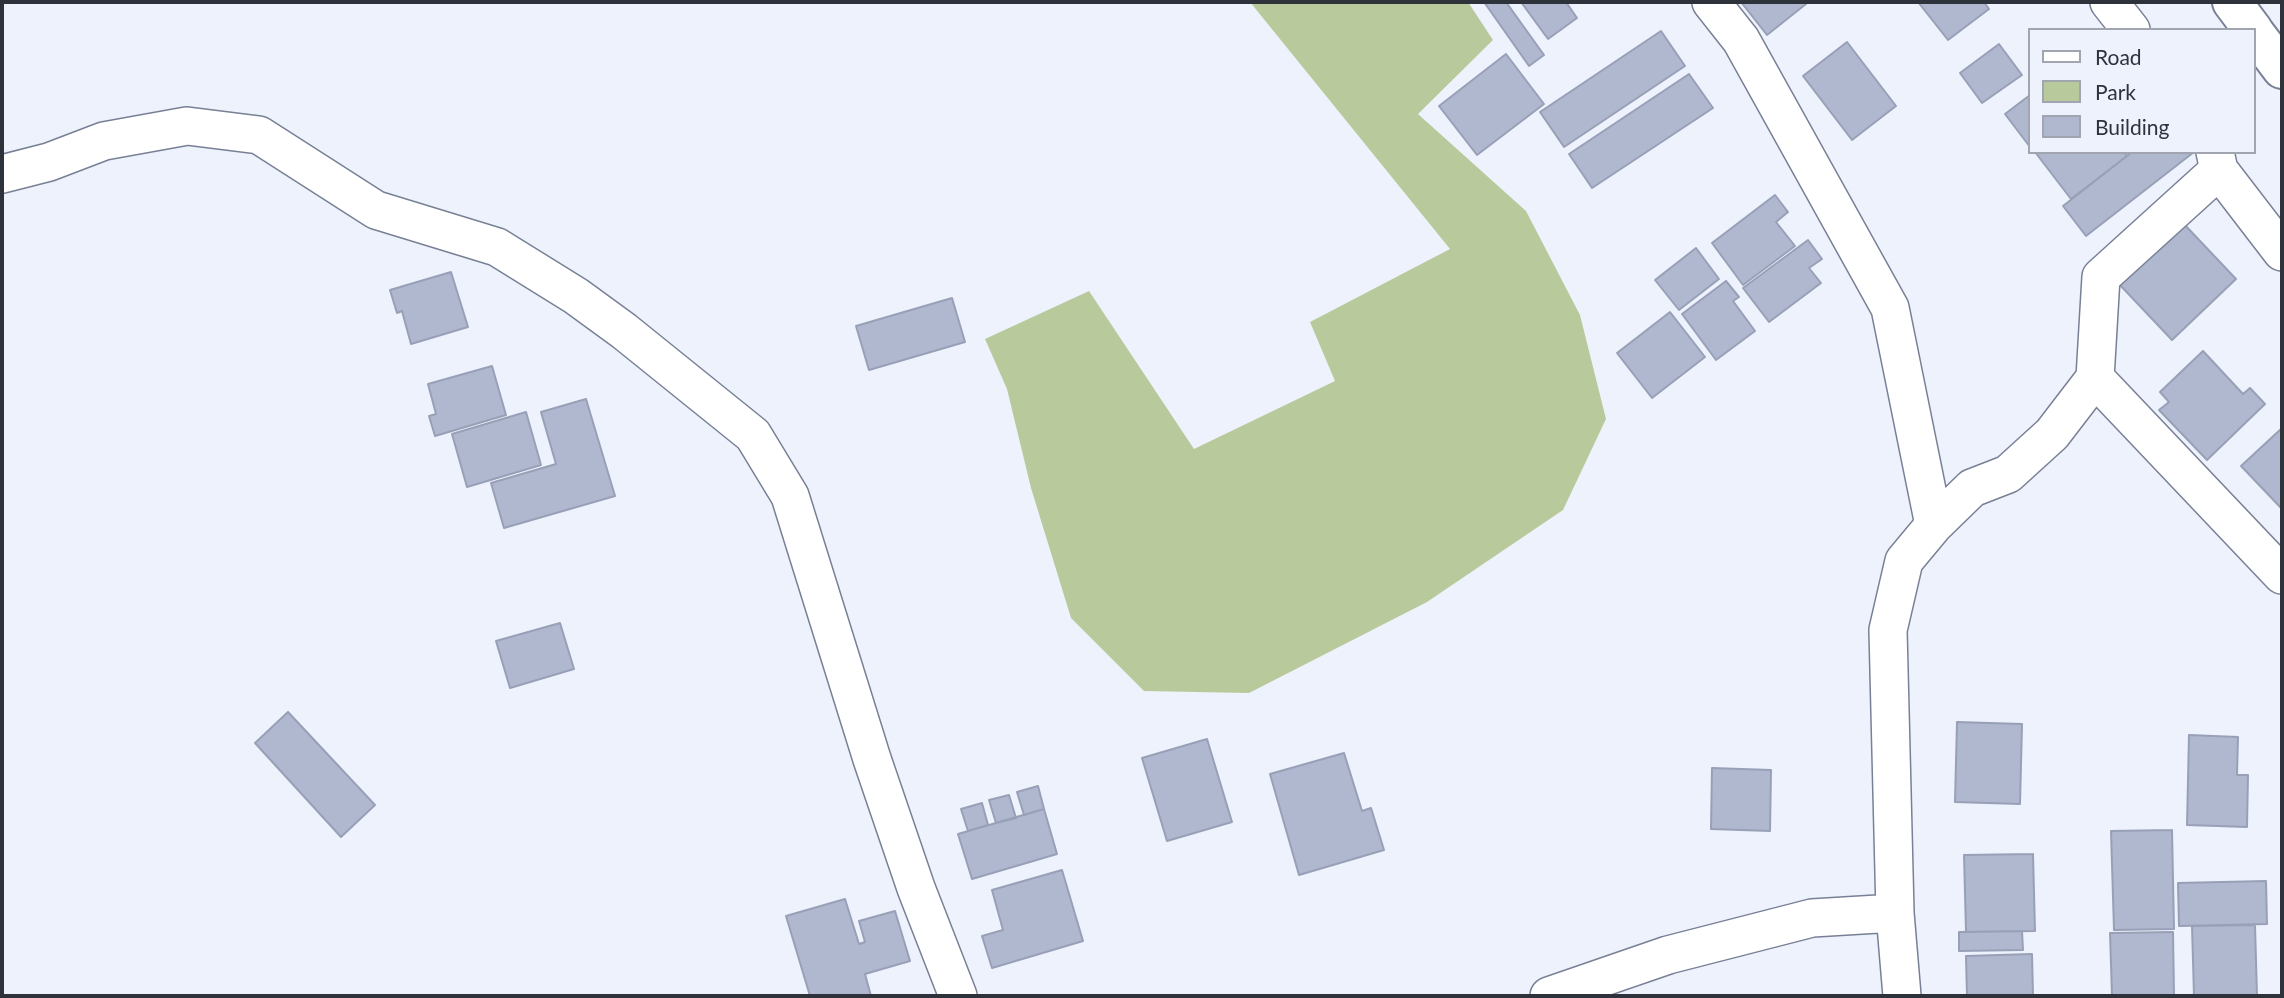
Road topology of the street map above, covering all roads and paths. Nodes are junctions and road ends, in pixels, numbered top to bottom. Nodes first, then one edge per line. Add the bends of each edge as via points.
1 (1711, 2) edge
2 (2109, 2) edge
3 (2232, 2) edge
4 (2128, 28) edge
5 (2251, 28) edge
6 (2256, 35) edge
7 (2282, 69) edge
8 (2217, 161) edge
9 (2, 174) edge
10 (2282, 251) edge
11 (2095, 379) junction
12 (1934, 524) junction
13 (2282, 575) edge
14 (1895, 913) junction
15 (958, 996) edge
16 (1549, 996) edge
17 (1902, 996) edge

1 - 12 street via 1741,40 1891,308
2 - 4 street
3 - 5 main road
6 - 7 main road
8 - 10 street
8 - 11 street via 2101,277
9 - 15 street via 104,141 187,126 259,135 376,210 497,247 624,331 753,435 790,496 872,760
11 - 12 street via 2052,434 2008,474 1972,488
11 - 13 street
12 - 14 street via 1904,561 1888,630
14 - 16 street via 1812,918 1668,955
14 - 17 street

